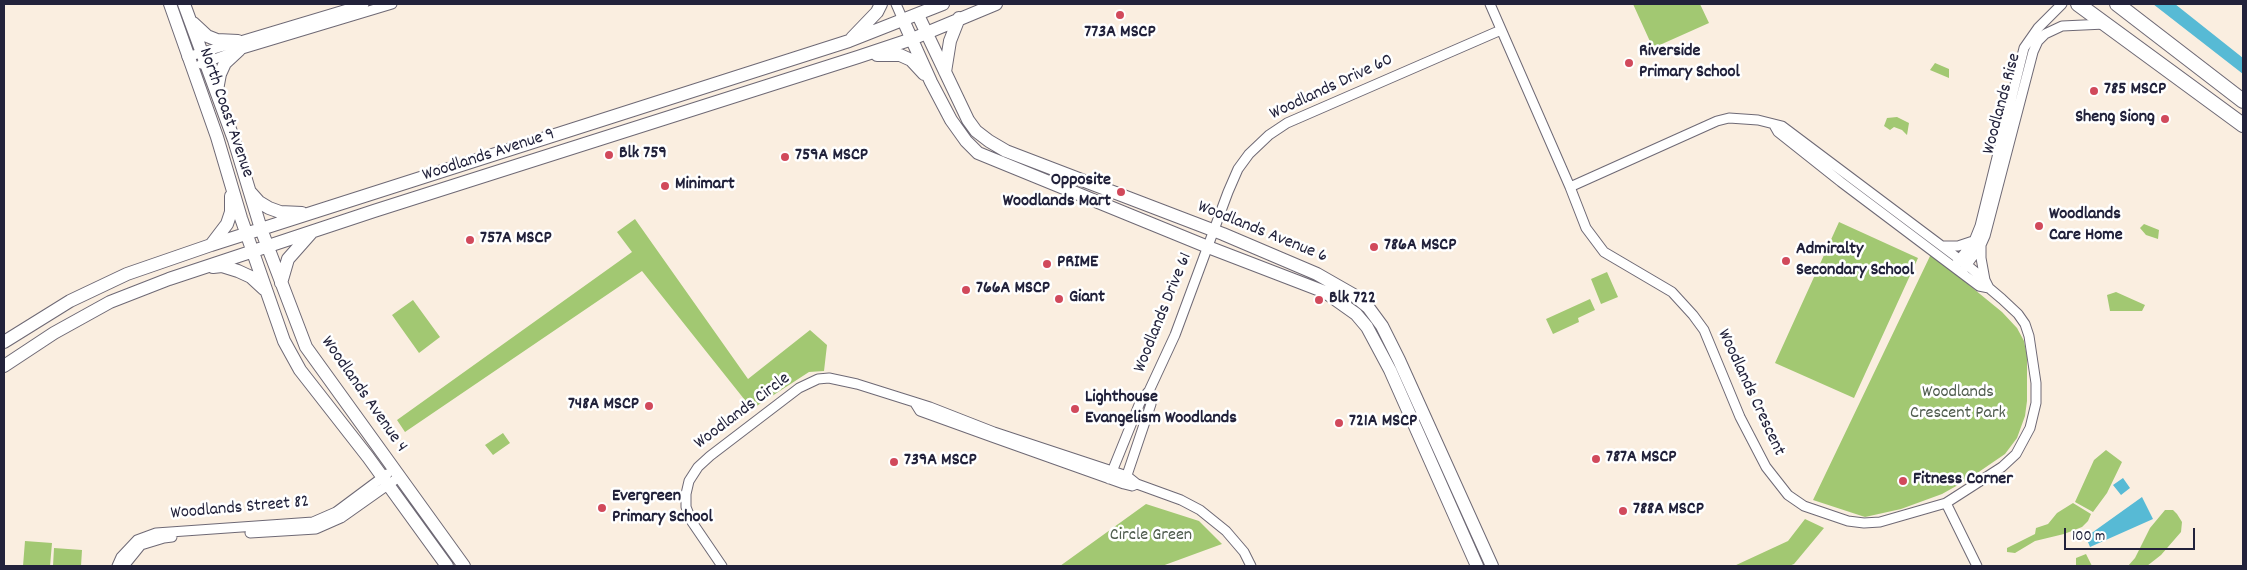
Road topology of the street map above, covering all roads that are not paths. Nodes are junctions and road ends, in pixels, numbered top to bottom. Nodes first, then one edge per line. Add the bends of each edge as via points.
1 (170, 4) edge
2 (184, 4) edge
3 (364, 4) edge
4 (392, 4) edge
5 (881, 4) edge
6 (896, 4) edge
7 (943, 4) edge
8 (996, 4) edge
9 (1490, 4) edge
10 (2062, 4) edge
11 (2078, 4) edge
12 (2116, 4) edge
13 (916, 10) edge
14 (959, 18) junction
15 (190, 20) junction
16 (903, 20) junction
17 (2105, 24) junction
18 (1501, 30) junction
19 (926, 32) junction
20 (912, 39) junction
21 (849, 41) junction
22 (238, 46) junction
23 (205, 57) junction
24 (858, 57) junction
25 (189, 62) junction
26 (945, 72) junction
27 (931, 82) junction
28 (217, 91) junction
29 (2243, 101) edge
30 (1774, 125) junction
31 (2243, 125) edge
32 (231, 186) junction
33 (1570, 187) junction
34 (248, 189) junction
35 (313, 213) junction
36 (261, 230) junction
37 (1214, 231) junction
38 (312, 232) junction
39 (246, 234) junction
40 (1977, 243) junction
41 (211, 245) junction
42 (1942, 246) junction
43 (267, 247) junction
44 (1208, 247) junction
45 (253, 252) junction
46 (1960, 266) junction
47 (204, 268) junction
48 (281, 283) junction
49 (1987, 284) junction
50 (265, 291) junction
51 (4, 342) edge
52 (4, 366) edge
53 (1149, 391) junction
54 (397, 473) junction
55 (1111, 475) junction
56 (1126, 480) junction
57 (385, 481) junction
58 (1946, 503) junction
59 (117, 566) edge
60 (124, 566) edge
61 (447, 566) edge
62 (464, 566) edge
63 (722, 566) edge
64 (1251, 566) edge
65 (1477, 566) edge
66 (1492, 566) edge
67 (1977, 566) edge

1 - 25 main road, North Coast Avenue
2 - 15 main road, North Coast Avenue
3 - 22 street
4 - 22 street
5 - 21 main road
6 - 16 street
7 - 13 main road, Woodlands Avenue 9
8 - 14 main road, Woodlands Avenue 9
9 - 18 street, Woodlands Crescent
10 - 40 street, Woodlands Rise via 2024,48
11 - 17 main road
12 - 29 main road
13 - 16 main road, Woodlands Avenue 9
13 - 19 main road, Woodlands Avenue 6
14 - 19 main road, Woodlands Avenue 9
14 - 26 main road via 950,41
15 - 22 main road via 207,36
15 - 23 main road, North Coast Avenue
16 - 20 main road, Woodlands Avenue 6
16 - 21 main road, Woodlands Avenue 9
17 - 31 main road
17 - 40 street, Woodlands Rise via 2062,26 2038,41 2032,52 1992,211
18 - 33 street, Woodlands Crescent
18 - 37 street, Woodlands Drive 60 via 1287,123 1269,135 1238,169
19 - 20 main road, Woodlands Avenue 9
19 - 26 main road, Woodlands Avenue 6
20 - 24 main road, Woodlands Avenue 9
20 - 27 main road, Woodlands Avenue 6
21 - 35 main road, Woodlands Avenue 9
22 - 23 street
22 - 28 main road via 225,63
23 - 25 street
23 - 28 main road, North Coast Avenue
24 - 27 main road via 900,55 911,60
24 - 38 main road, Woodlands Avenue 9
25 - 32 main road, North Coast Avenue
26 - 37 main road, Woodlands Avenue 6 via 968,120 989,141 1006,151
27 - 44 main road, Woodlands Avenue 6 via 951,120 978,153
28 - 34 main road, North Coast Avenue
30 - 33 street, Woodlands Crescent via 1743,118 1717,121
30 - 42 street, Woodlands Crescent via 1782,126
30 - 46 street, Woodlands Crescent via 1778,132 1841,182
32 - 39 main road, North Coast Avenue
32 - 41 main road via 229,220
33 - 58 street, Woodlands Crescent via 1586,228 1604,252 1672,292 1704,330 1740,417 1766,467 1788,495 1804,506 1864,523 1880,522
34 - 35 main road via 269,208 294,214
34 - 36 main road, North Coast Avenue
35 - 36 main road, Woodlands Avenue 9
36 - 39 main road, Woodlands Avenue 9
36 - 43 main road, Woodlands Avenue 4
37 - 44 street, Woodlands Drive 60
37 - 66 main road, Woodlands Avenue 6 via 1317,274 1368,307 1399,360
38 - 43 main road, Woodlands Avenue 9
38 - 48 main road via 288,259
39 - 41 main road, Woodlands Avenue 9
39 - 45 main road, Woodlands Avenue 4
40 - 42 street
40 - 46 street, Woodlands Rise
40 - 49 street, Woodlands Rise
41 - 51 main road, Woodlands Avenue 9 via 109,282 70,301
42 - 46 street, Woodlands Crescent
43 - 45 main road, Woodlands Avenue 9
43 - 48 main road, Woodlands Avenue 4
44 - 53 street, Woodlands Drive 61 via 1175,335
44 - 65 main road, Woodlands Avenue 6 via 1325,292 1356,314 1367,327 1390,370
45 - 47 main road, Woodlands Avenue 9
45 - 50 main road, Woodlands Avenue 4
46 - 49 street, Woodlands Crescent
47 - 50 main road via 222,266 238,270
47 - 52 main road, Woodlands Avenue 9 via 110,302
48 - 54 main road, Woodlands Avenue 4 via 306,347
49 - 58 street, Woodlands Crescent via 2011,306 2030,336 2036,402 2030,428 2016,454 2002,467
50 - 57 main road, Woodlands Avenue 4 via 284,341 300,370
53 - 55 street, Woodlands Drive 61 via 1141,400
53 - 56 street, Woodlands Drive 61 via 1151,404
54 - 57 street, Woodlands Street 82
54 - 62 main road, Woodlands Avenue 4
55 - 56 street, Woodlands Circle
55 - 63 street, Woodlands Circle via 1098,467 915,403 857,384 830,378 818,379 799,388 710,456 689,481 686,507 692,522
56 - 64 street, Woodlands Circle via 1200,510 1226,531
57 - 59 street, Woodlands Street 82 via 336,512 313,522 148,535 137,540
57 - 60 street, Woodlands Street 82 via 342,518 316,529 164,538 141,545
57 - 61 main road, Woodlands Avenue 4
58 - 67 street

